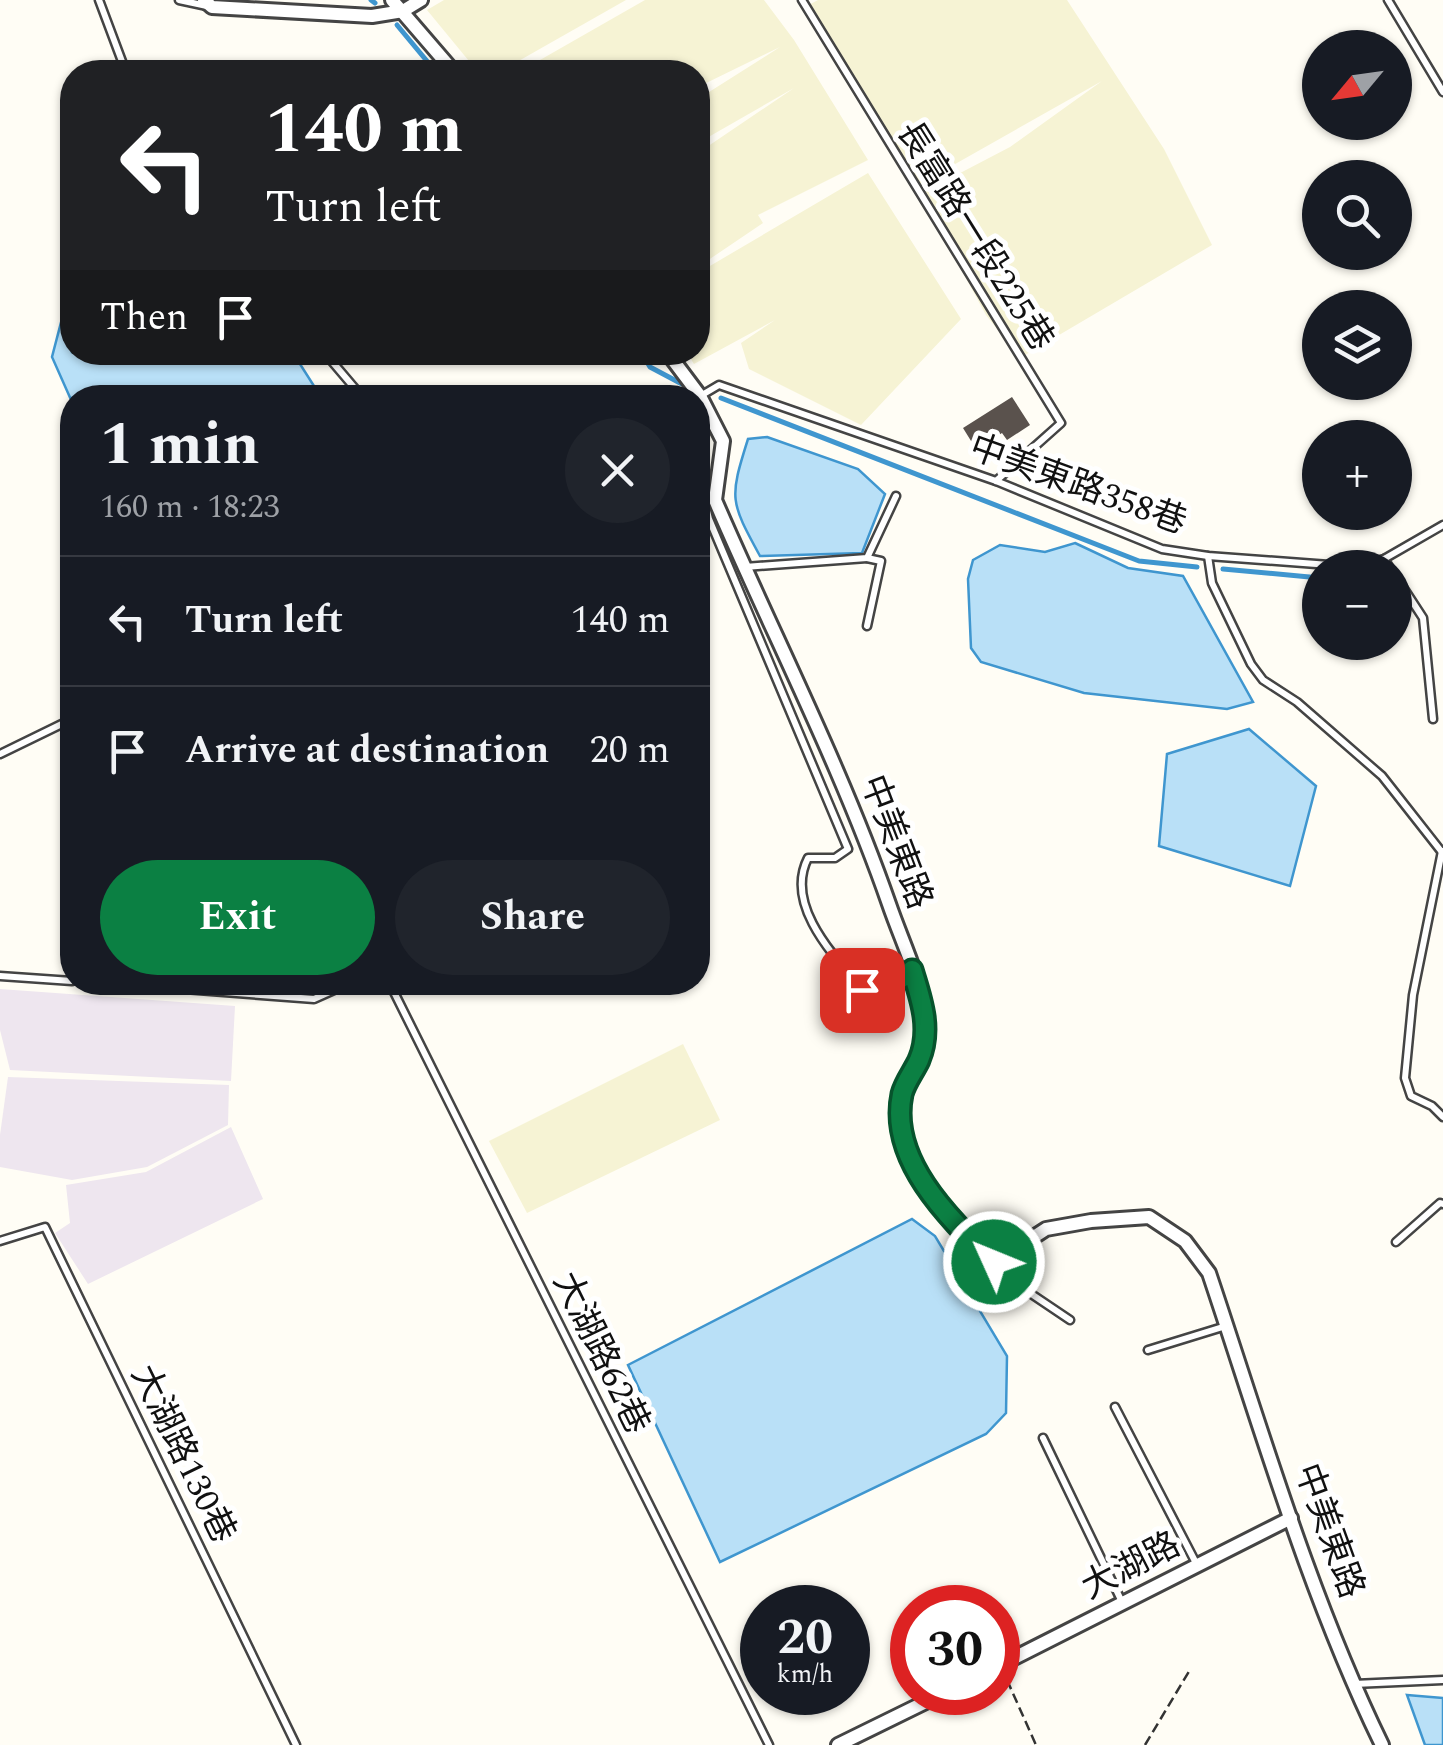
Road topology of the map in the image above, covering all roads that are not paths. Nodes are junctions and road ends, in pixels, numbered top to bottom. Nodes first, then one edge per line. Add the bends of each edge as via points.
1 (99, 0) edge
2 (179, 0) edge
3 (392, 0) edge
4 (421, 0) edge
5 (802, 0) edge
6 (1388, 0) edge
7 (208, 3) edge
8 (403, 11) junction
9 (122, 60) edge
10 (444, 60) edge
11 (1443, 92) edge
12 (335, 365) edge
13 (352, 385) edge
14 (710, 392) edge
15 (710, 418) edge
16 (996, 480) junction
17 (896, 496) dead end
18 (710, 519) edge
19 (1443, 525) edge
20 (1400, 550) edge
21 (1208, 556) junction
22 (867, 558) junction
23 (1302, 563) edge
24 (744, 567) junction
25 (1412, 602) edge
26 (867, 626) dead end
27 (1433, 719) dead end
28 (60, 726) edge
29 (0, 754) edge
30 (1442, 851) edge
31 (912, 970) junction
32 (0, 976) edge
33 (60, 980) edge
34 (265, 995) edge
35 (323, 995) edge
36 (395, 995) edge
37 (1443, 1117) edge
38 (1443, 1204) edge
39 (0, 1241) edge
40 (1396, 1242) dead end
41 (994, 1262) junction
42 (1070, 1320) dead end
43 (1227, 1326) junction
44 (1148, 1350) dead end
45 (1115, 1406) dead end
46 (1043, 1438) dead end
47 (1291, 1518) junction
48 (1198, 1566) junction
49 (1123, 1603) junction
50 (1020, 1655) edge
51 (1443, 1680) edge
52 (1352, 1684) junction
53 (899, 1715) edge
54 (296, 1745) edge
55 (769, 1745) edge
56 (838, 1745) edge
57 (1382, 1745) edge

1 - 9 lane
2 - 7 lane
3 - 8 street
4 - 8 street
5 - 16 lane, 長富路一段225巷 via 1061,423
6 - 11 lane
7 - 8 street via 372,16
8 - 10 street
12 - 13 lane
14 - 16 lane, 中美東路358巷 via 720,386
15 - 24 street, 中美東路 via 723,441 715,500
16 - 21 lane, 中美東路358巷 via 1162,549
17 - 22 lane
18 - 31 lane via 848,848 835,858 808,858 801,872 804,908 862,990 885,987
19 - 20 lane, 中美東路358巷
21 - 23 lane, 中美東路358巷
21 - 30 lane via 1212,583 1251,664 1382,776
22 - 24 lane
22 - 26 lane via 880,561
24 - 31 street, 中美東路 via 865,836
25 - 27 lane via 1423,618
28 - 29 lane
30 - 37 lane via 1413,995 1405,1078 1411,1096
31 - 41 street, 中美東路 via 926,1014 921,1056 903,1090 898,1124 912,1162 947,1216
32 - 33 lane
34 - 35 lane
36 - 55 lane, 大湖路62巷
38 - 40 lane
39 - 54 lane, 大湖路130巷 via 46,1227
41 - 42 lane
41 - 43 street, 中美東路 via 1046,1229 1149,1218 1185,1241 1209,1273
43 - 44 lane
43 - 47 street, 中美東路
45 - 48 lane
46 - 49 lane
47 - 48 street, 大湖路
47 - 52 street, 中美東路
48 - 49 street, 大湖路
49 - 50 street, 大湖路
51 - 52 lane
52 - 57 street, 中美東路
53 - 56 street

